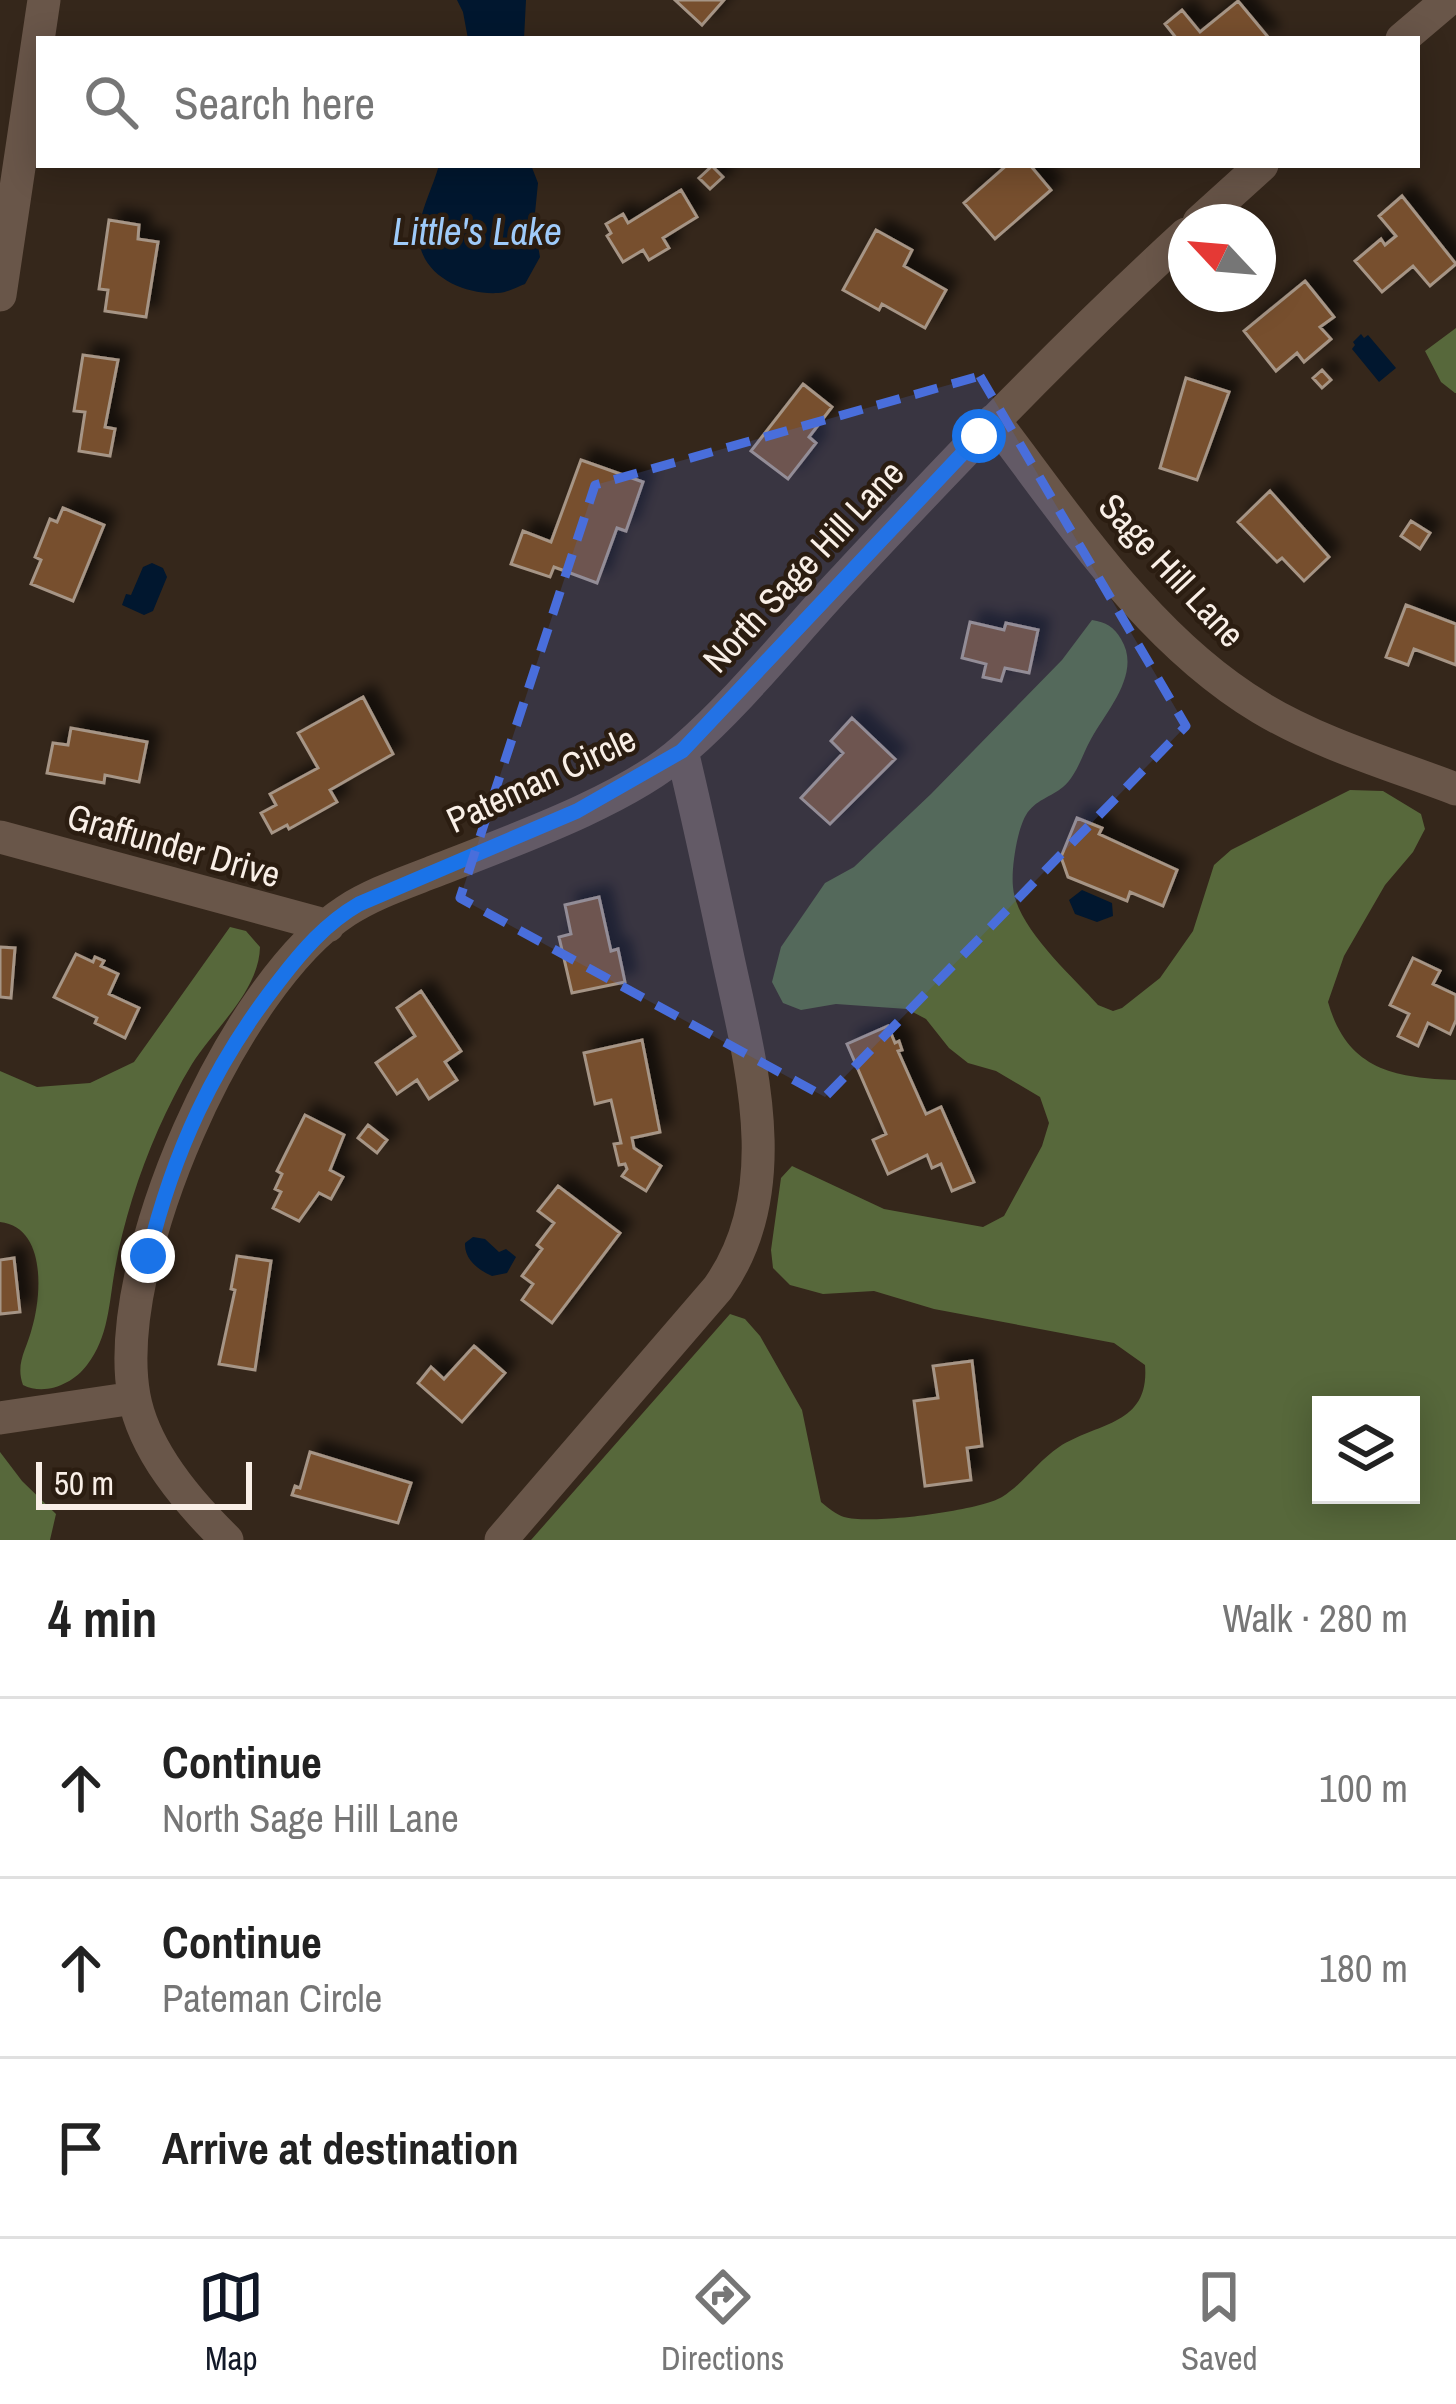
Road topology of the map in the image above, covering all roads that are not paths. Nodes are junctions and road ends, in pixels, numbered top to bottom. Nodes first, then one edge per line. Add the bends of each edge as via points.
1 (44, 0) edge
2 (1448, 0) edge
3 (39, 36) edge
4 (1406, 36) edge
5 (36, 54) edge
6 (1259, 168) edge
7 (1219, 204) edge
8 (1168, 250) edge
9 (0, 295) edge
10 (994, 420) junction
11 (682, 751) junction
12 (1456, 789) edge
13 (0, 837) edge
14 (328, 926) junction
15 (134, 1398) junction
16 (0, 1418) edge
17 (226, 1540) edge
18 (501, 1540) edge

1 - 3 street
2 - 4 street
5 - 9 street
6 - 7 street
8 - 10 street, North Sage Hill Lane
10 - 11 street, North Sage Hill Lane
10 - 12 street, Sage Hill Lane via 1199,664 1294,726
11 - 14 street, Pateman Circle via 594,802 359,904
11 - 18 street, Pateman Circle via 753,1077 758,1173 746,1235 718,1288
13 - 14 street, Graffunder Drive
14 - 15 street, Pateman Circle via 248,1021 187,1130 139,1299
15 - 16 street
15 - 17 street, Pateman Circle via 171,1475

